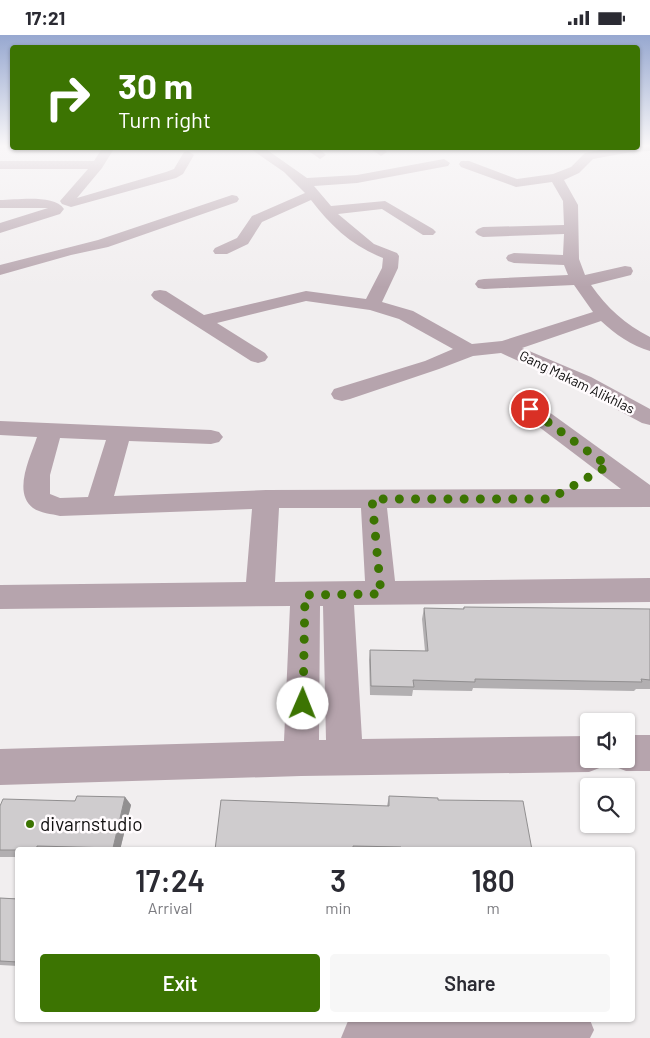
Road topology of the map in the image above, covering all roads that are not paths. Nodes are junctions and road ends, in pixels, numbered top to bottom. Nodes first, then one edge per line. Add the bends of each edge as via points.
1 (74, 193) edge
2 (110, 193) edge
3 (501, 193) dead end
4 (507, 193) edge
5 (565, 193) edge
6 (314, 194) joint
7 (232, 199) dead end
8 (0, 205) edge
9 (327, 211) junction
10 (0, 228) edge
11 (570, 229) junction
12 (483, 231) dead end
13 (428, 232) dead end
14 (221, 251) dead end
15 (514, 258) dead end
16 (572, 260) junction
17 (0, 270) edge
18 (625, 271) dead end
19 (580, 281) junction
20 (484, 285) dead end
21 (160, 295) dead end
22 (372, 305) junction
23 (610, 319) junction
24 (203, 321) junction
25 (583, 333) dead end
26 (650, 345) edge
27 (504, 347) junction
28 (469, 350) junction
29 (258, 357) dead end
30 (342, 394) dead end
31 (530, 409) dead end
32 (650, 418) edge
33 (0, 428) edge
34 (51, 430) junction
35 (120, 432) junction
36 (211, 437) dead end
37 (608, 466) junction
38 (650, 498) edge
39 (266, 499) junction
40 (372, 499) junction
41 (550, 499) junction
42 (98, 506) junction
43 (650, 590) edge
44 (381, 594) junction
45 (260, 595) junction
46 (305, 595) junction
47 (338, 595) junction
48 (0, 597) edge
49 (580, 753) edge
50 (635, 753) edge
51 (650, 753) edge
52 (345, 757) junction
53 (301, 758) junction
54 (0, 767) edge
55 (570, 1030) dead end
56 (365, 1038) edge

1 - 2 street via 67,201 79,202
3 - 4 street
5 - 11 street via 571,205
6 - 9 street
6 - 14 street via 257,219 243,241
7 - 17 street via 102,244
8 - 10 street via 47,204 57,209
9 - 13 street via 385,205
9 - 22 street via 368,247 391,256 392,261
11 - 12 street
11 - 16 street
15 - 16 street
16 - 19 street
18 - 19 street
19 - 20 street
19 - 23 street
21 - 24 street
22 - 24 street via 298,297
22 - 28 street via 406,315
23 - 25 street
23 - 26 street
23 - 27 street
24 - 29 street
27 - 28 street
27 - 32 street, Gang Makam Alikhlas via 583,382
28 - 30 street
31 - 37 street
33 - 34 street
34 - 35 street
34 - 42 street via 35,485 38,498 45,504 60,507
35 - 36 street
35 - 42 street
37 - 38 street
37 - 41 street
38 - 41 street
39 - 40 street
39 - 42 street
39 - 45 street
40 - 41 street
40 - 44 street
43 - 44 street
44 - 47 street
45 - 46 street
45 - 48 street
46 - 47 street
46 - 53 street
47 - 52 street
49 - 52 street
50 - 51 street
52 - 53 street
53 - 54 street
55 - 56 street

